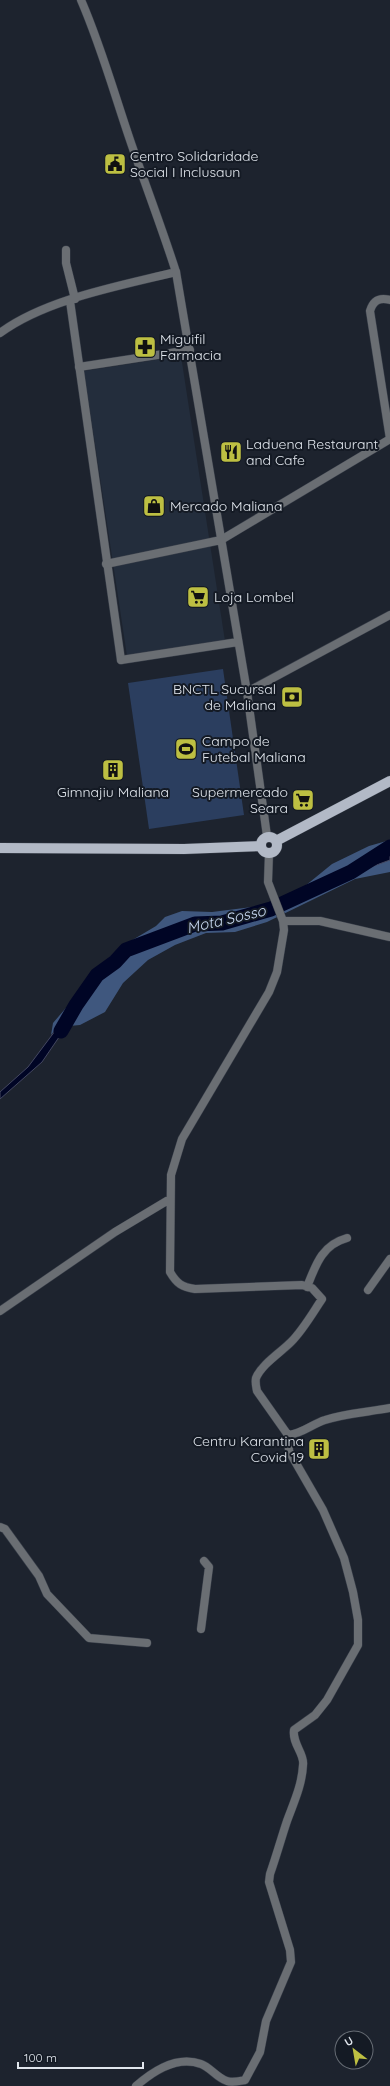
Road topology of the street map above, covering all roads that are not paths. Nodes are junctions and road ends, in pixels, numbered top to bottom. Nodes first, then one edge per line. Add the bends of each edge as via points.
1 (81, 0) edge
2 (66, 250) dead end
3 (176, 272) junction
4 (72, 300) junction
5 (390, 300) edge
6 (0, 333) edge
7 (190, 350) junction
8 (79, 367) junction
9 (390, 440) edge
10 (221, 540) junction
11 (106, 564) junction
12 (390, 615) edge
13 (238, 642) junction
14 (246, 692) junction
15 (390, 781) edge
16 (267, 836) junction
17 (276, 841) junction
18 (260, 846) junction
19 (0, 848) edge
20 (270, 853) junction
21 (283, 921) junction
22 (390, 937) edge
23 (170, 1199) junction
24 (347, 1238) dead end
25 (390, 1259) edge
26 (307, 1287) junction
27 (368, 1290) dead end
28 (0, 1311) edge
29 (390, 1408) edge
30 (288, 1435) junction
31 (0, 1527) edge
32 (204, 1561) dead end
33 (201, 1629) dead end
34 (148, 1643) dead end
35 (136, 2086) edge

1 - 3 street via 113,83
2 - 4 street
3 - 4 street
3 - 7 street
4 - 6 street via 44,308 16,321
4 - 8 street
5 - 9 street via 377,300 372,304 370,311
7 - 8 street
7 - 10 street
8 - 11 street
9 - 10 street
10 - 11 street
10 - 13 street
11 - 13 street via 121,660
12 - 14 street
13 - 14 street
14 - 16 street
15 - 17 main road
16 - 17 main road
16 - 18 main road via 263,838
17 - 20 main road via 277,847
18 - 19 main road via 184,849
18 - 20 main road via 262,850
20 - 21 street via 268,882
21 - 22 street via 320,921
21 - 23 street via 277,972 269,992 182,1139 171,1176
23 - 26 street via 170,1272 182,1287
23 - 28 street via 115,1232
24 - 26 street via 333,1243 326,1249
25 - 27 street
26 - 30 street via 322,1299 292,1342 262,1370 255,1384 257,1391
29 - 30 street via 336,1416
30 - 35 street via 289,1451 323,1510 344,1558 353,1592 359,1636 358,1645 327,1700 314,1715 294,1730 293,1737 304,1762 297,1796 269,1882 290,1950 291,1962 266,2022 260,2052 246,2080 227,2081 201,2064 181,2061 163,2067
31 - 34 street via 5,1529 39,1576 47,1594 89,1638
32 - 33 street via 209,1567

